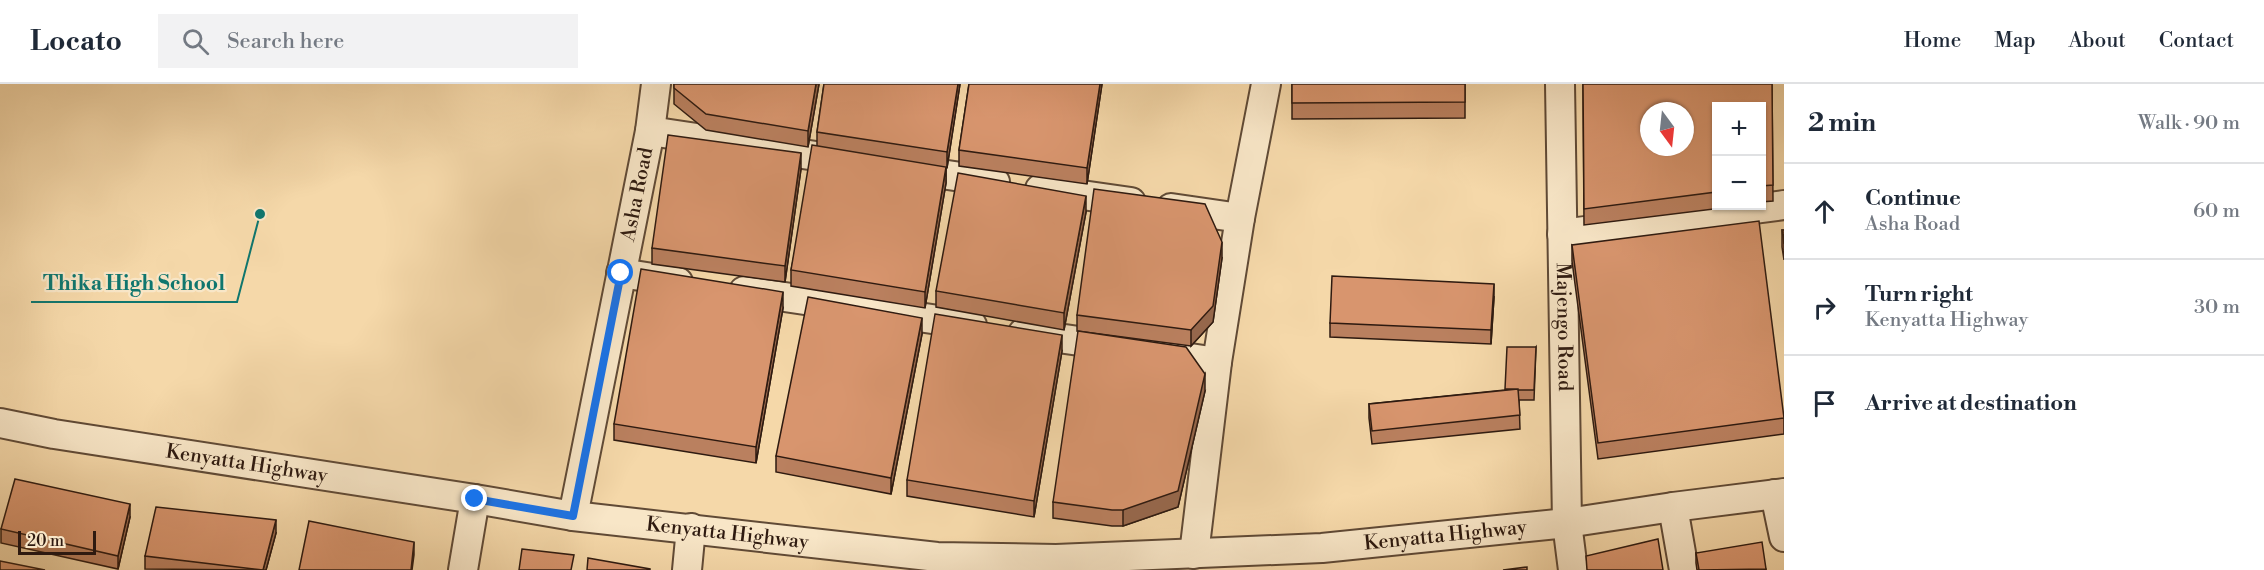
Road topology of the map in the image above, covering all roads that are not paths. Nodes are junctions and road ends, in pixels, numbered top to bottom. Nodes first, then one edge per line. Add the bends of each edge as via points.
1 (656, 84) edge
2 (1266, 84) edge
3 (1560, 84) edge
4 (650, 131) junction
5 (1784, 205) edge
6 (1240, 218) junction
7 (1562, 234) junction
8 (621, 273) junction
9 (1217, 362) junction
10 (0, 423) edge
11 (1780, 493) edge
12 (475, 499) junction
13 (1673, 507) junction
14 (573, 516) junction
15 (1567, 523) junction
16 (691, 528) junction
17 (1784, 537) edge
18 (1194, 554) junction
19 (855, 559) edge
20 (1323, 559) edge
21 (1004, 564) edge
22 (463, 570) edge
23 (687, 570) edge
24 (1573, 570) edge
25 (1684, 570) edge

1 - 4 street, Asha Road
2 - 6 street
3 - 7 street, Majengo Road
4 - 6 street
4 - 8 street, Asha Road
5 - 7 street
6 - 9 street
7 - 15 street, Majengo Road
8 - 9 street
8 - 14 street, Asha Road
9 - 18 street
10 - 12 street, Kenyatta Highway
11 - 13 street, Kenyatta Highway
11 - 17 street
12 - 14 street, Kenyatta Highway
12 - 22 street
13 - 15 street, Kenyatta Highway
13 - 25 street
14 - 16 street, Kenyatta Highway
15 - 20 street, Kenyatta Highway
15 - 24 street, Majengo Road
16 - 19 street, Kenyatta Highway
16 - 23 street
18 - 20 street, Kenyatta Highway
18 - 21 street, Kenyatta Highway
19 - 21 street, Kenyatta Highway via 937,557

